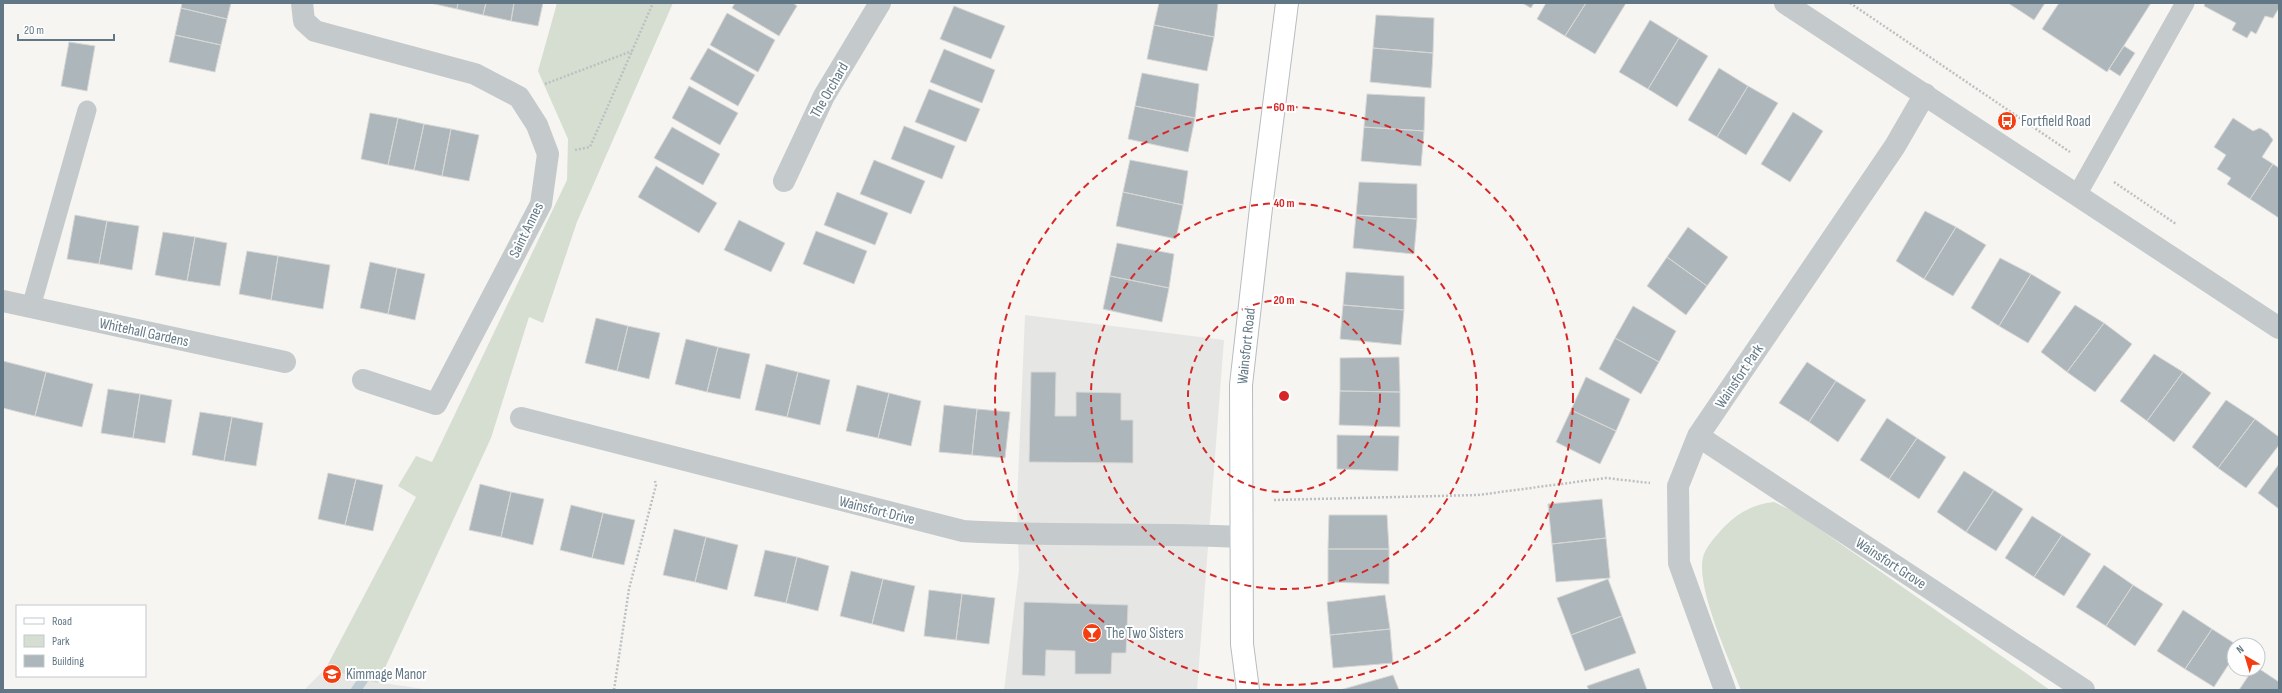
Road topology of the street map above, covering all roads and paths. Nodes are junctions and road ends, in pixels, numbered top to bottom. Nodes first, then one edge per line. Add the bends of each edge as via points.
1 (302, 3) edge
2 (653, 3) edge
3 (880, 3) edge
4 (1287, 3) edge
5 (1785, 3) edge
6 (1850, 3) edge
7 (2185, 3) edge
8 (632, 51) junction
9 (544, 85) dead end
10 (1924, 94) junction
11 (87, 110) dead end
12 (570, 152) dead end
13 (2093, 167) junction
14 (784, 181) dead end
15 (2077, 195) junction
16 (2183, 229) dead end
17 (3, 301) edge
18 (31, 308) junction
19 (2279, 328) edge
20 (285, 362) dead end
21 (364, 380) dead end
22 (521, 418) dead end
23 (1698, 436) junction
24 (654, 478) dead end
25 (1678, 486) junction
26 (1274, 500) dead end
27 (1241, 537) junction
28 (614, 690) edge
29 (1248, 690) edge
30 (1725, 690) edge
31 (2084, 690) edge

1 - 21 street, Saint Annes via 304,21 315,31 474,74 519,97 537,125 548,154 541,204 436,404
2 - 8 path
3 - 14 street, The Orchard via 824,96
4 - 27 main road, Wainsfort Road via 1241,384
5 - 10 street
6 - 13 path
7 - 13 lane
8 - 9 path
8 - 12 path via 590,147
10 - 15 street
10 - 23 street, Wainsfort Park via 1895,146
11 - 18 lane
13 - 15 lane
13 - 16 path
15 - 19 street
17 - 18 street, Whitehall Gardens
18 - 20 street, Whitehall Gardens
22 - 27 street, Wainsfort Drive via 963,531 1024,535
23 - 25 street, Wainsfort Park
23 - 31 street, Wainsfort Grove
24 - 28 path via 656,485 629,589
25 - 26 path via 1606,478 1478,495
25 - 30 street, Wainsfort Park via 1679,563
27 - 29 main road, Wainsfort Road via 1242,644

